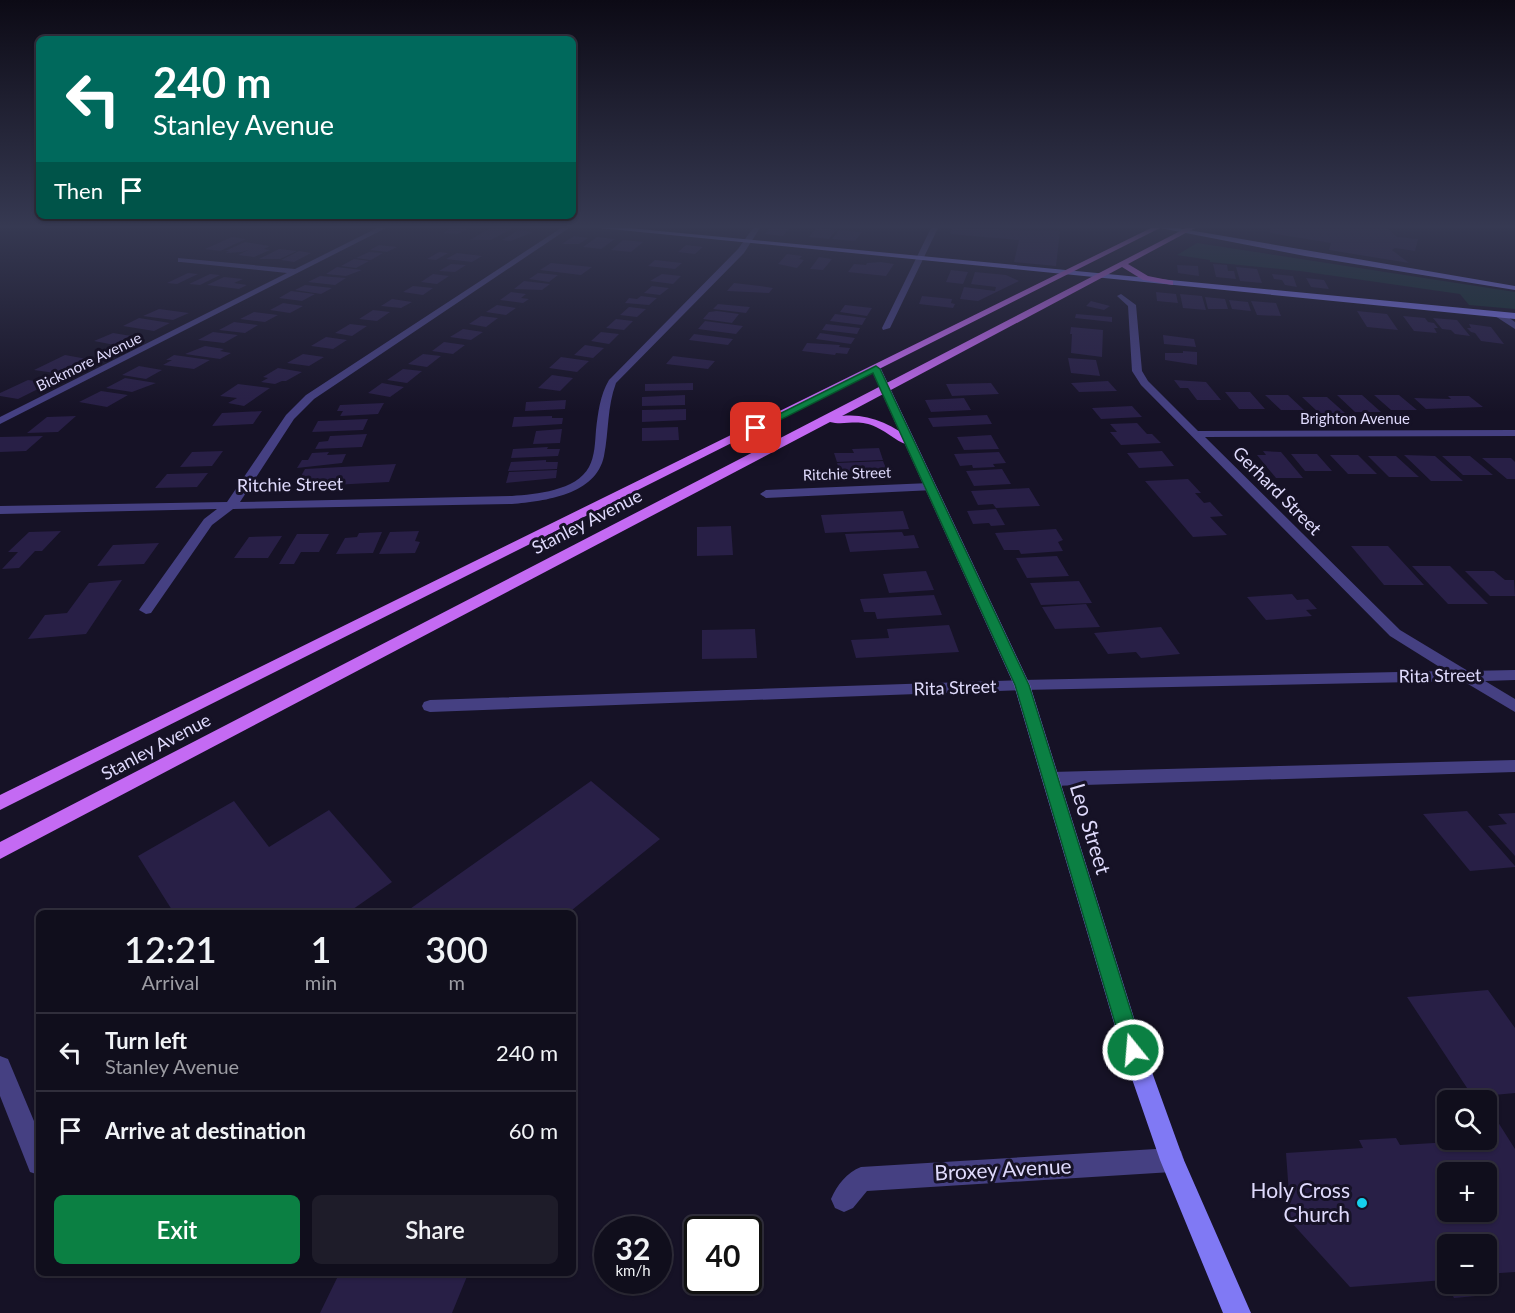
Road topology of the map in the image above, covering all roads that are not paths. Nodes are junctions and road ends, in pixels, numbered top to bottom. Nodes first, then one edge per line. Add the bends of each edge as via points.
1 (263, 289) edge
2 (474, 289) edge
3 (703, 289) edge
4 (905, 289) edge
5 (1032, 289) edge
6 (1073, 289) edge
7 (1236, 289) edge
8 (1121, 296) dead end
9 (1498, 314) junction
10 (1515, 316) edge
11 (1515, 326) edge
12 (886, 328) dead end
13 (876, 369) junction
14 (885, 390) junction
15 (0, 421) edge
16 (822, 423) junction
17 (1515, 433) edge
18 (1195, 434) junction
19 (910, 443) junction
20 (930, 487) junction
21 (766, 494) dead end
22 (232, 504) junction
23 (0, 510) edge
24 (146, 610) dead end
25 (1464, 675) junction
26 (1515, 675) edge
27 (1022, 685) junction
28 (430, 706) dead end
29 (1515, 706) edge
30 (1515, 766) edge
31 (1051, 779) junction
32 (0, 803) edge
33 (0, 851) edge
34 (0, 1068) edge
35 (36, 1156) edge
36 (1172, 1160) junction
37 (844, 1199) dead end
38 (1237, 1313) edge

1 - 15 street, Bickmore Avenue
2 - 22 street via 310,398 290,417
3 - 22 street, Ritchie Street via 612,382 604,403 597,461 578,483 544,496 512,500
4 - 12 street
5 - 13 main road, Stanley Avenue
6 - 14 main road, Stanley Avenue
7 - 9 street
8 - 18 street, Gerhard Street via 1132,305 1137,371
9 - 10 street
9 - 11 street
13 - 14 street, Leo Street
13 - 32 main road, Stanley Avenue
14 - 16 main road, Stanley Avenue
14 - 19 street, Leo Street
16 - 19 main road via 864,419 886,425
16 - 33 main road, Stanley Avenue
17 - 18 street, Brighton Avenue
18 - 25 street, Gerhard Street via 1395,633
19 - 20 street, Leo Street
20 - 21 street, Ritchie Street
20 - 27 street, Leo Street
22 - 23 street, Ritchie Street
22 - 24 street via 208,522
25 - 26 street, Rita Street
25 - 27 street, Rita Street
25 - 29 street, Gerhard Street
27 - 28 street, Rita Street
27 - 31 street, Leo Street
30 - 31 street
31 - 36 street, Leo Street via 1133,1050
34 - 35 street
36 - 37 street, Broxey Avenue via 861,1179
36 - 38 street, Leo Street

